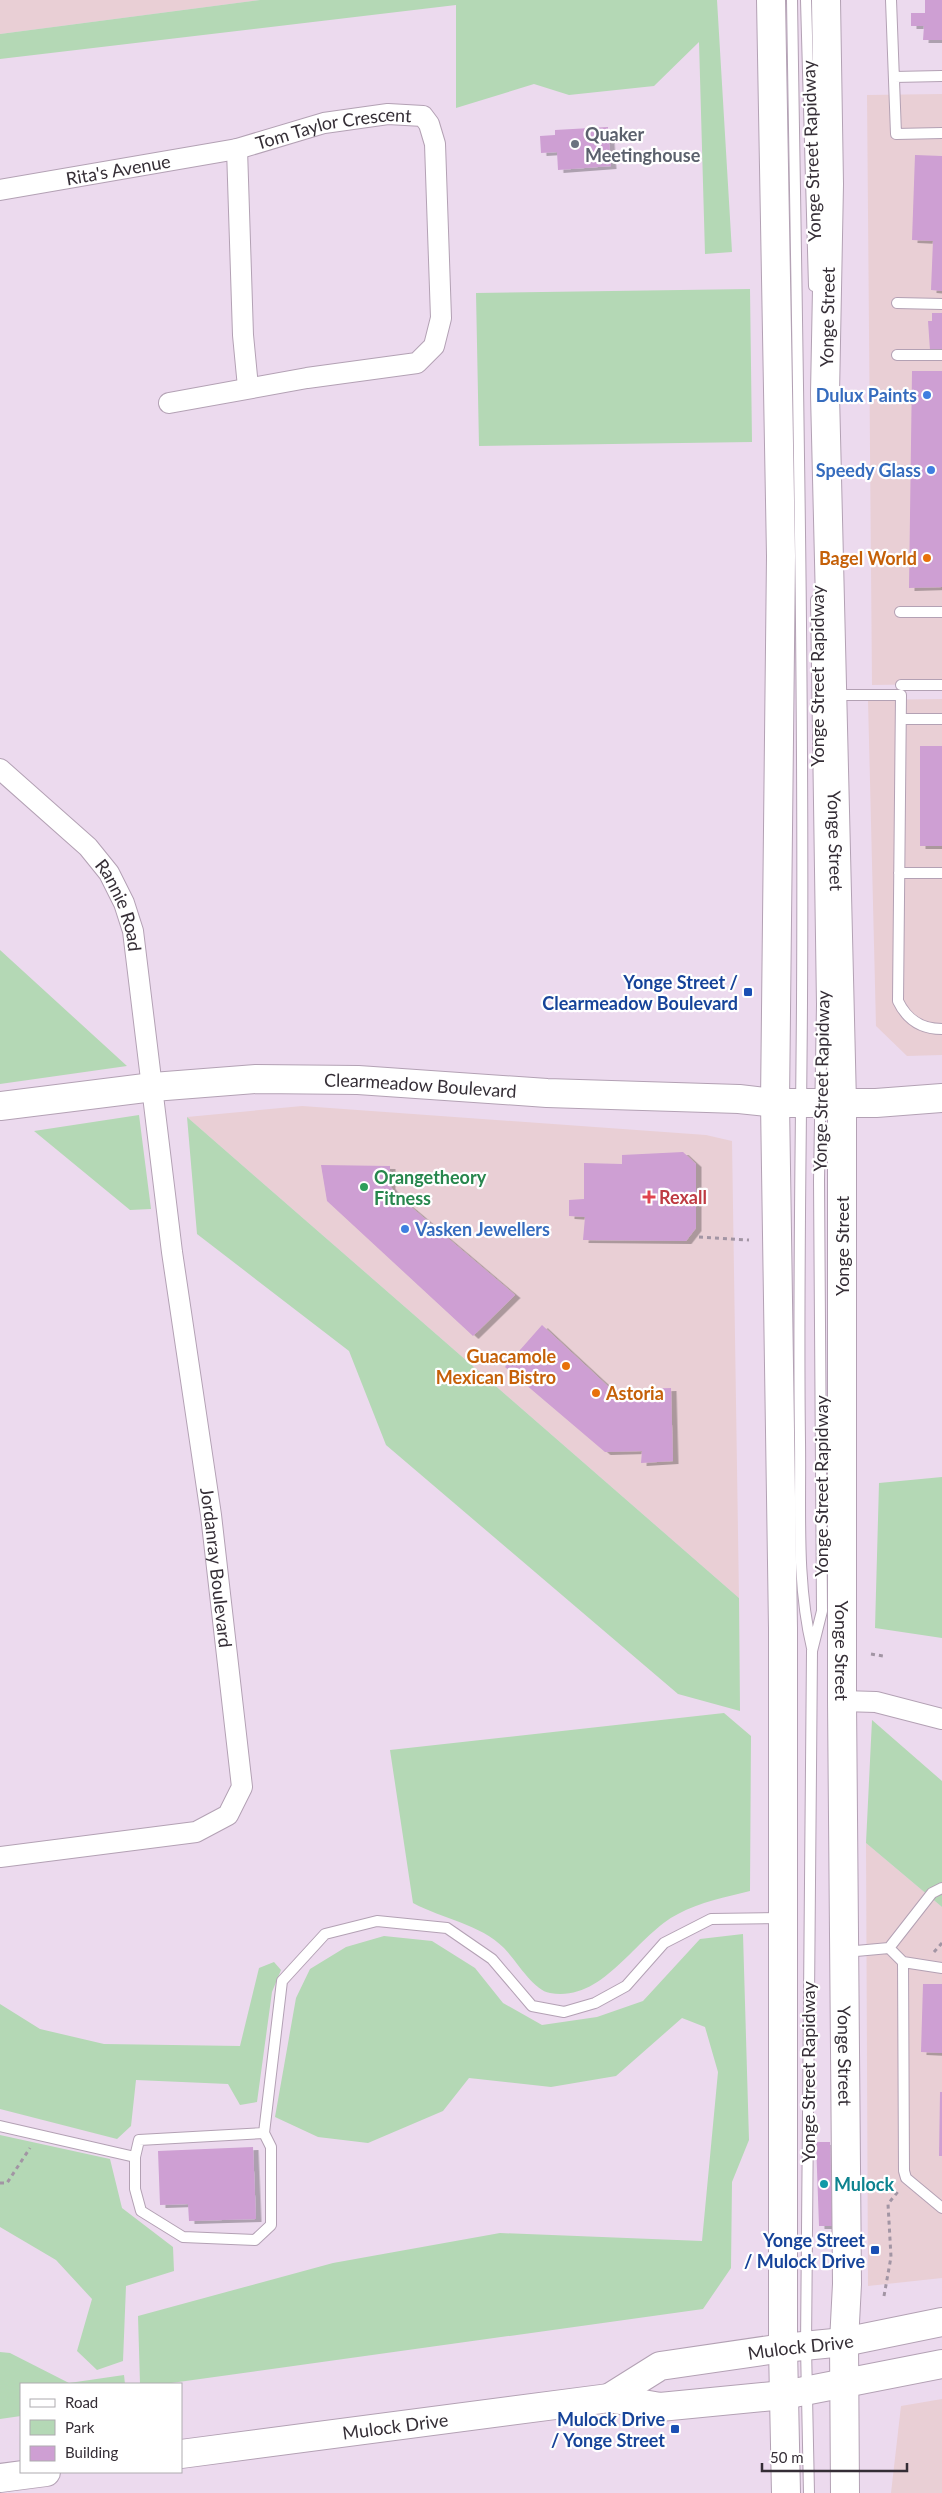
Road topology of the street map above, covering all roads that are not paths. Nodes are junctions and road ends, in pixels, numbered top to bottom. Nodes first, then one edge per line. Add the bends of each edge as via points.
1 (771, 0) edge
2 (792, 0) edge
3 (806, 0) edge
4 (826, 0) edge
5 (891, 0) edge
6 (942, 76) edge
7 (894, 77) junction
8 (942, 133) edge
9 (237, 149) junction
10 (0, 190) edge
11 (814, 296) dead end
12 (897, 303) dead end
13 (942, 304) edge
14 (815, 355) dead end
15 (897, 355) dead end
16 (942, 355) edge
17 (248, 387) junction
18 (168, 403) dead end
19 (816, 465) dead end
20 (816, 584) dead end
21 (900, 612) dead end
22 (942, 612) edge
23 (901, 685) dead end
24 (942, 685) edge
25 (832, 695) junction
26 (901, 719) junction
27 (942, 719) edge
28 (0, 769) edge
29 (899, 873) junction
30 (942, 873) edge
31 (942, 1029) edge
32 (153, 1087) junction
33 (942, 1098) edge
34 (810, 1103) junction
35 (0, 1106) edge
36 (812, 1651) junction
37 (842, 1701) junction
38 (942, 1719) edge
39 (0, 1857) edge
40 (942, 1888) edge
41 (784, 1918) junction
42 (889, 1948) junction
43 (844, 1952) junction
44 (903, 1962) junction
45 (942, 1968) edge
46 (0, 2126) edge
47 (264, 2133) junction
48 (135, 2157) junction
49 (942, 2208) edge
50 (942, 2322) edge
51 (844, 2342) junction
52 (795, 2347) junction
53 (942, 2364) edge
54 (844, 2382) junction
55 (796, 2393) junction
56 (609, 2398) junction
57 (182, 2454) edge
58 (38, 2473) edge
59 (0, 2478) edge
60 (786, 2493) edge
61 (809, 2493) edge
62 (845, 2493) edge

1 - 34 main road, Yonge Street via 781,556
2 - 34 lane, Yonge Street Rapidway via 802,992
3 - 11 lane, Yonge Street Rapidway
4 - 25 main road, Yonge Street via 829,184 825,394
5 - 7 lane
6 - 7 lane
7 - 8 lane via 896,134
9 - 10 street, Rita's Avenue
9 - 17 street, Tom Taylor Crescent via 243,335
9 - 17 street, Tom Taylor Crescent via 324,123 388,114 423,116 435,144 441,318 434,346 417,363
12 - 13 lane
14 - 19 lane
15 - 16 lane
17 - 18 street, Tom Taylor Crescent
20 - 34 lane, Yonge Street Rapidway via 822,1005
21 - 22 lane
23 - 24 lane
25 - 26 lane via 901,695
25 - 34 main road, Yonge Street
26 - 27 lane
26 - 29 lane
28 - 32 street, Rannie Road via 88,848 109,873 124,903 133,931 139,969 146,1052
29 - 30 lane
29 - 31 lane via 898,1001 914,1023
32 - 34 main road, Clearmeadow Boulevard via 256,1079 358,1080 547,1093
32 - 35 main road, Clearmeadow Boulevard
32 - 39 street, Jordanray Boulevard via 172,1252 211,1515 242,1788 228,1815 196,1832
33 - 34 main road, Clearmeadow Boulevard
34 - 36 lane, Yonge Street Rapidway via 799,1382 803,1611
34 - 36 lane, Yonge Street Rapidway via 822,1610
34 - 37 main road, Yonge Street
34 - 41 main road, Yonge Street via 783,1628
36 - 52 lane, Yonge Street Rapidway
37 - 38 street via 876,1702
37 - 43 main road, Yonge Street
40 - 42 lane via 932,1893
41 - 47 lane via 710,1919 664,1943 626,1986 595,2003 564,2012 532,2006 492,1959 447,1928 377,1921 325,1934 282,1980
41 - 52 main road, Yonge Street
42 - 43 lane
42 - 44 lane
43 - 51 main road, Yonge Street via 848,2284
44 - 45 lane
44 - 49 lane via 906,2178
46 - 48 lane
47 - 48 lane via 139,2140
47 - 48 lane via 271,2147 271,2226 255,2240 183,2237 141,2211 135,2189
50 - 51 main road, Mulock Drive
51 - 52 main road, Mulock Drive
51 - 54 main road, Yonge Street
52 - 55 main road, Yonge Street
52 - 56 main road, Mulock Drive via 660,2366
53 - 54 main road, Mulock Drive
54 - 55 main road, Mulock Drive
54 - 62 main road, Yonge Street
55 - 56 main road, Mulock Drive via 660,2407
55 - 60 main road, Yonge Street
55 - 61 lane
56 - 57 main road, Mulock Drive
58 - 59 main road

